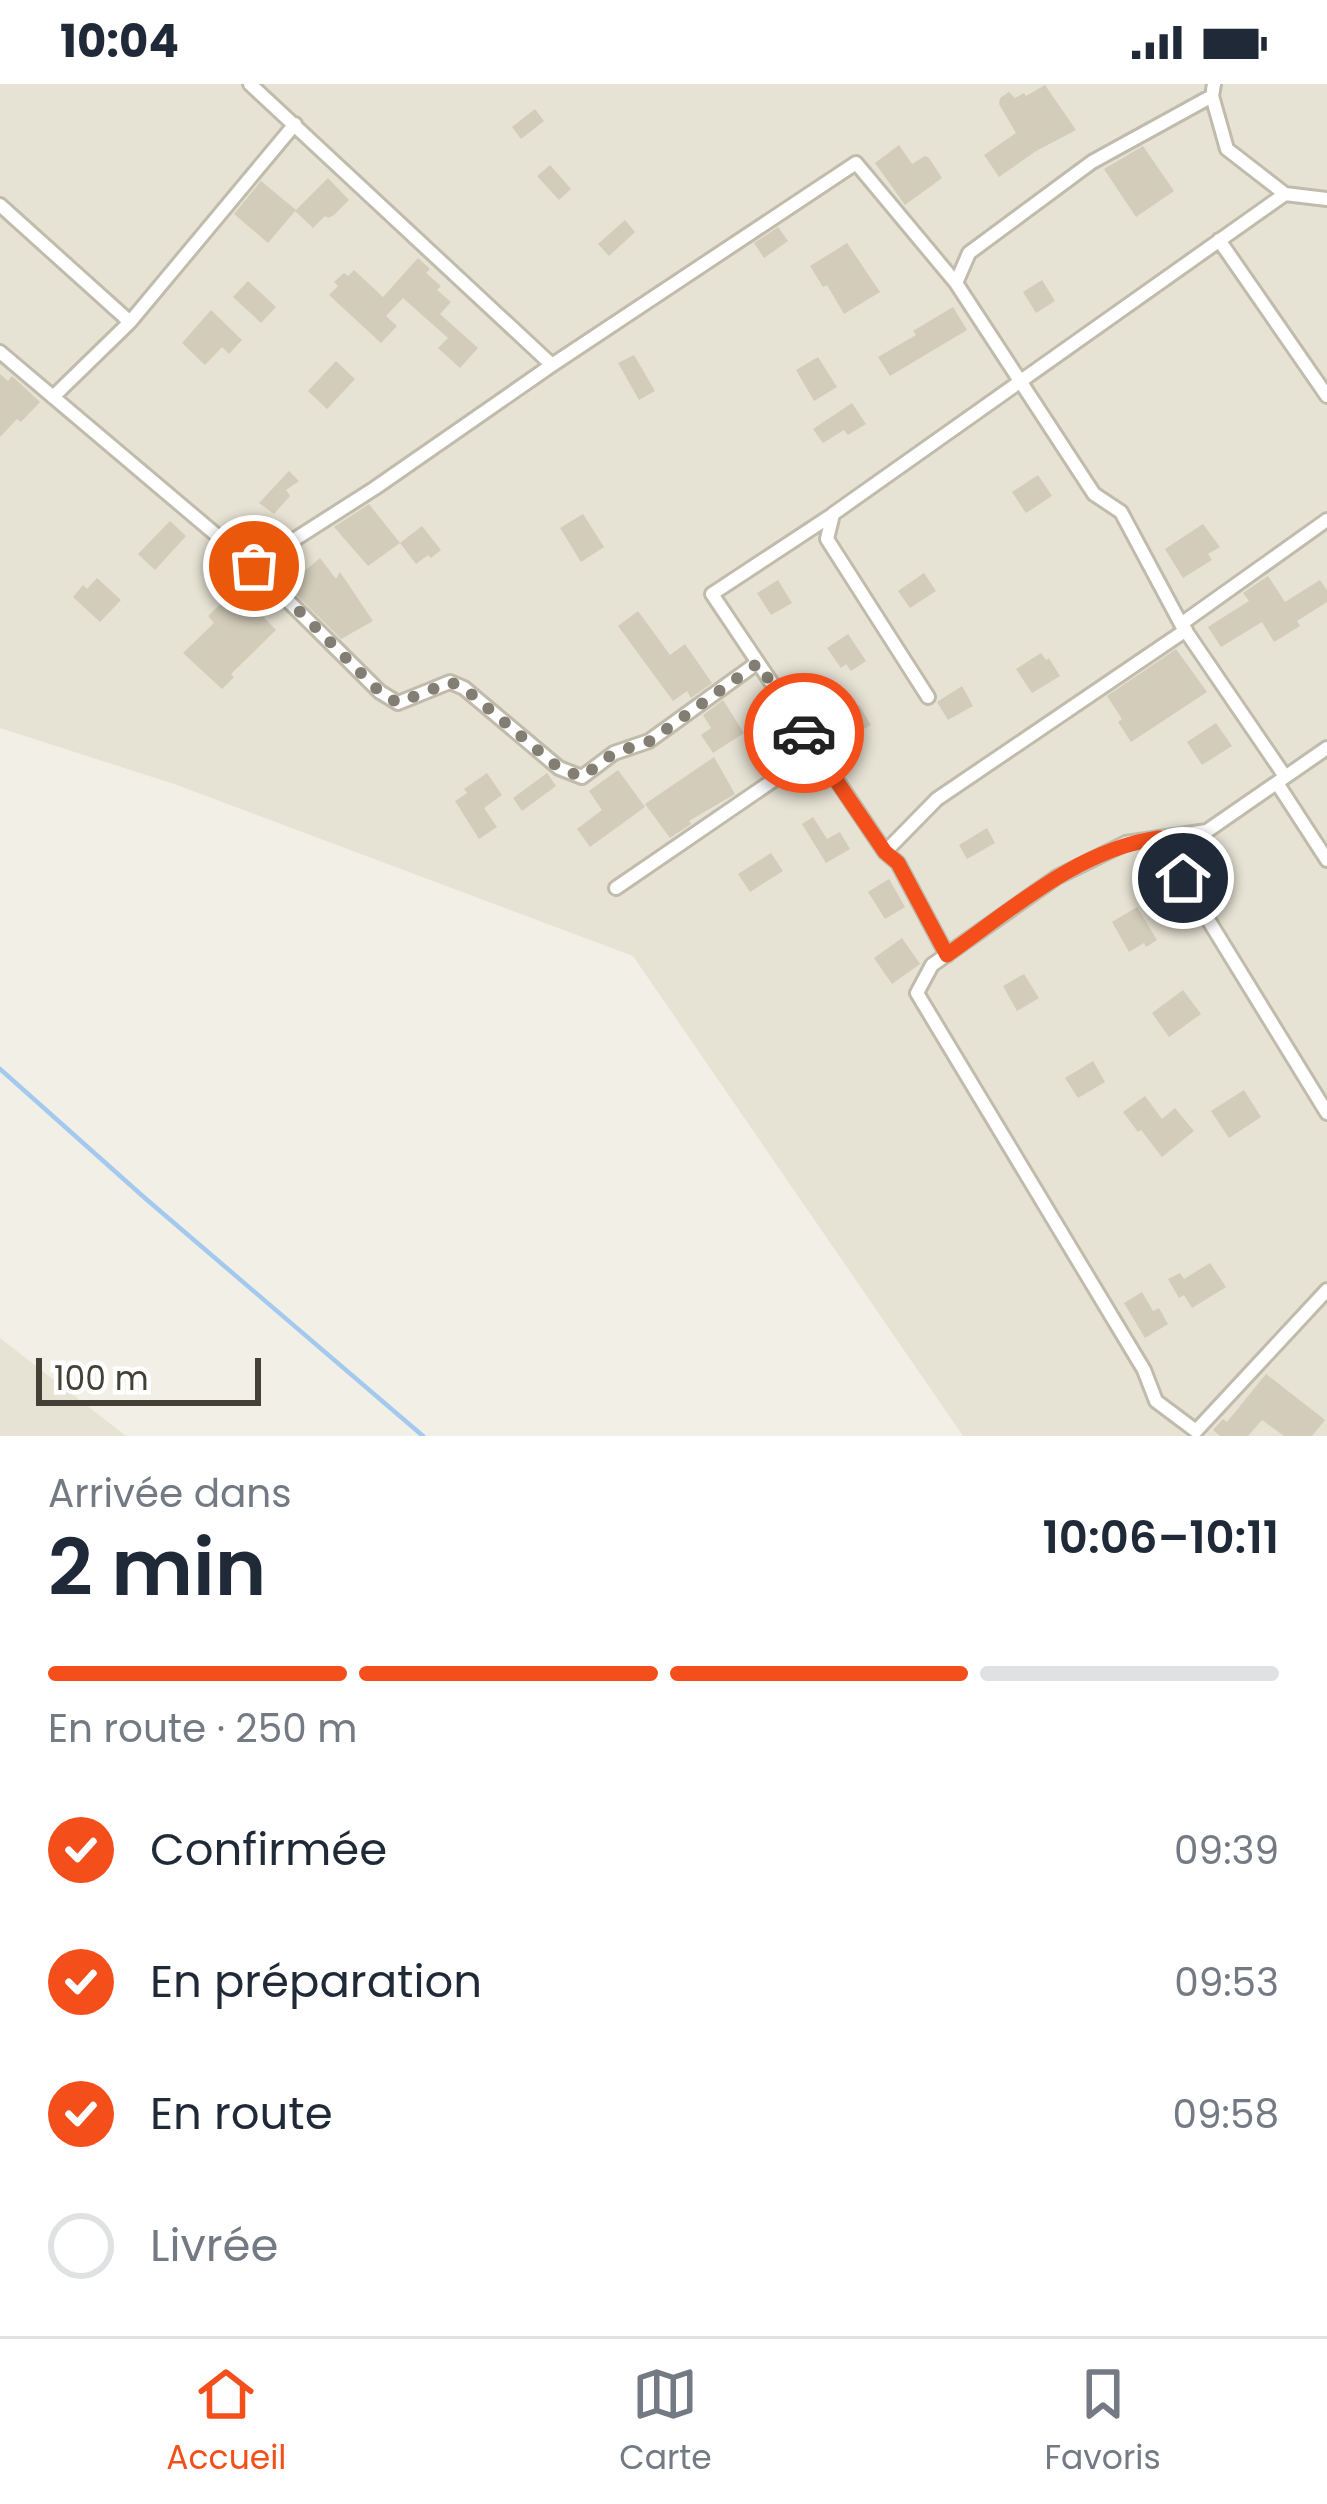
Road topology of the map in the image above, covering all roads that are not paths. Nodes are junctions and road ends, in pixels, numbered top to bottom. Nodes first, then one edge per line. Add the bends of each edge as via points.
1 (250, 84) edge
2 (1213, 90) edge
3 (295, 124) junction
4 (1285, 194) junction
5 (1327, 199) edge
6 (0, 205) edge
7 (1220, 240) junction
8 (956, 283) junction
9 (130, 322) junction
10 (0, 352) edge
11 (552, 365) junction
12 (1021, 379) junction
13 (1327, 396) edge
14 (53, 397) junction
15 (833, 514) junction
16 (1327, 520) edge
17 (254, 566) junction
18 (1183, 627) junction
19 (758, 663) junction
20 (928, 697) dead end
21 (1327, 748) edge
22 (816, 751) junction
23 (1280, 779) junction
24 (1159, 838) junction
25 (885, 852) junction
26 (1327, 860) edge
27 (616, 888) dead end
28 (947, 955) junction
29 (1327, 1113) edge
30 (1327, 1290) edge
31 (1198, 1434) edge

1 - 3 street
2 - 4 street via 1227,149
2 - 8 street via 1092,162 969,254
3 - 9 street
3 - 11 street
4 - 5 street
4 - 7 street
6 - 9 street
7 - 12 street
7 - 13 street
8 - 11 street via 856,163
8 - 12 street
9 - 14 street
10 - 14 street
11 - 17 street
12 - 15 street
12 - 18 street via 1094,494 1121,512
14 - 17 street
15 - 19 street via 712,595
15 - 20 street via 827,539
16 - 18 street
17 - 19 street via 380,692 398,703 450,682 559,768 582,777 614,753 650,741
18 - 23 street
18 - 25 street via 937,799
19 - 22 street
21 - 23 street
22 - 25 street
22 - 27 street
23 - 24 street via 1207,831
23 - 26 street
24 - 28 street via 1126,843 1057,878
24 - 29 street
25 - 28 street
28 - 31 street via 917,993 1156,1401
30 - 31 street

